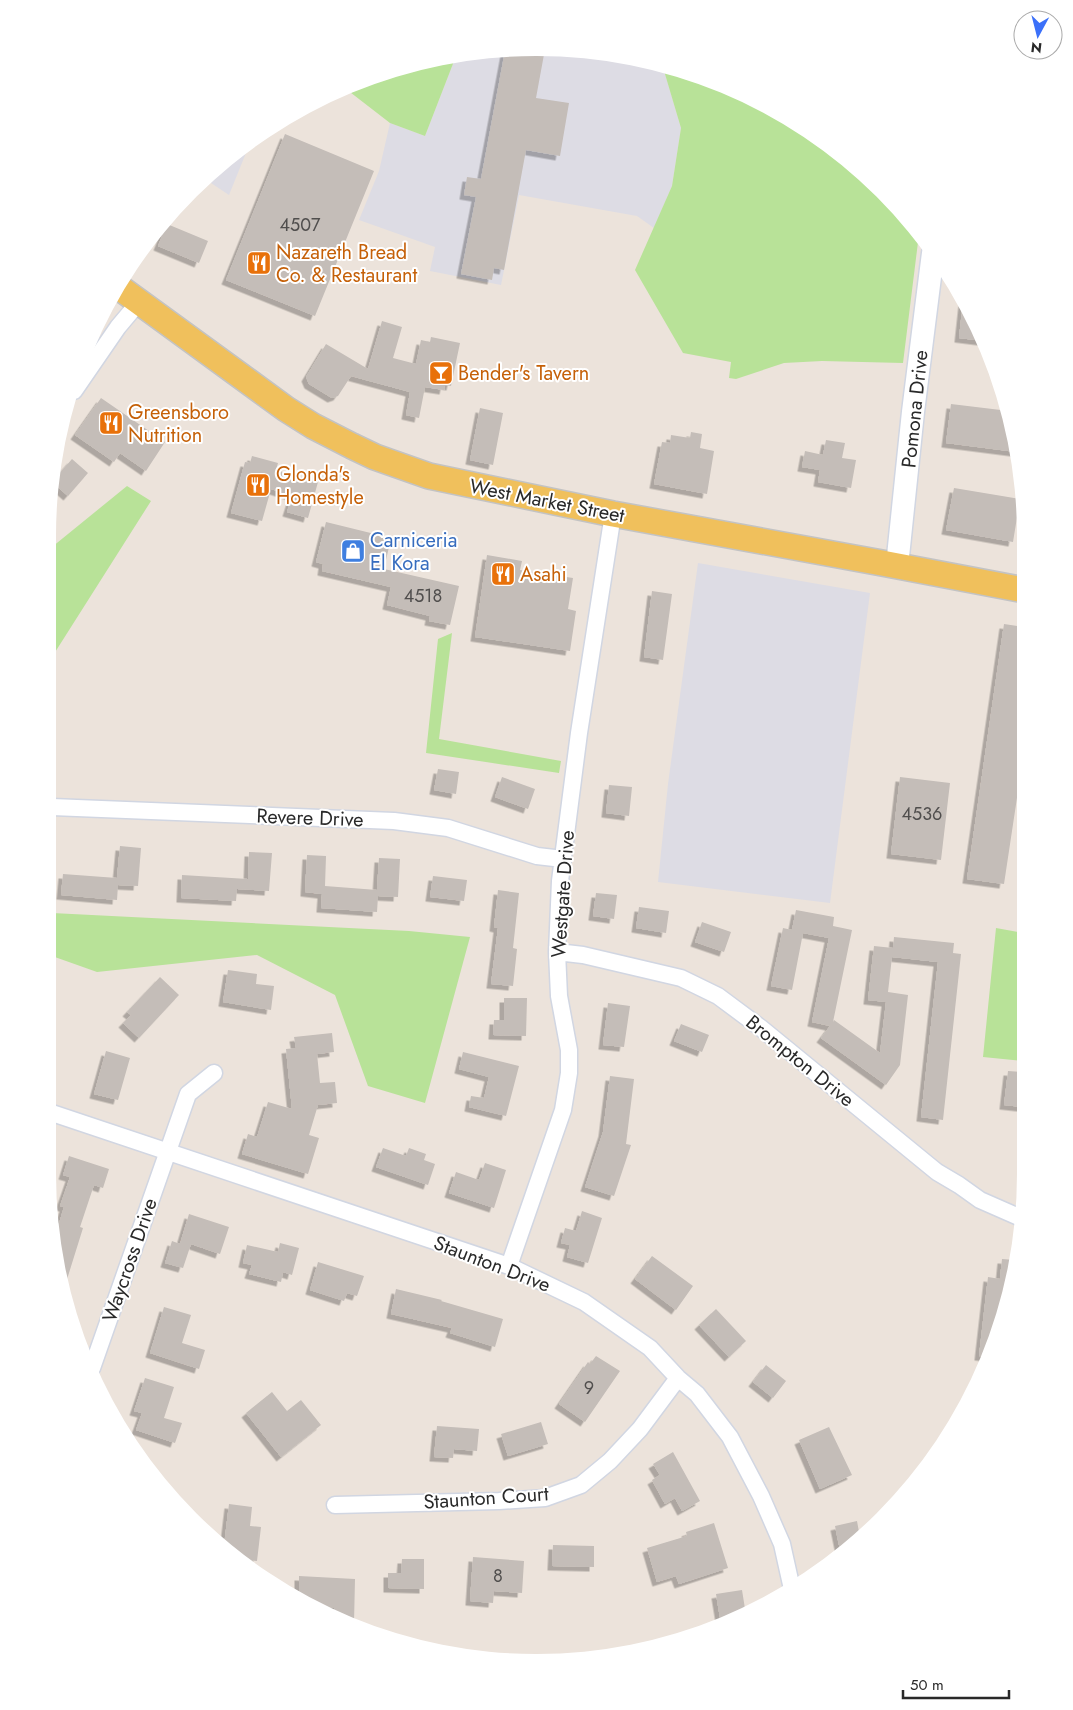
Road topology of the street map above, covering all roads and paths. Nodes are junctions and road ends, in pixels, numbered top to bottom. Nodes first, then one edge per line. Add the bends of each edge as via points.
1 (932, 264) edge
2 (130, 295) edge
3 (84, 376) edge
4 (613, 514) junction
5 (897, 566) junction
6 (1017, 589) edge
7 (56, 807) edge
8 (563, 859) junction
9 (557, 952) junction
10 (214, 1074) dead end
11 (56, 1114) edge
12 (167, 1152) junction
13 (1015, 1215) edge
14 (509, 1266) junction
15 (95, 1361) edge
16 (678, 1378) junction
17 (335, 1505) dead end
18 (790, 1581) edge

1 - 5 street, Pomona Drive
2 - 3 street via 118,327
2 - 4 main road, West Market Street via 286,409 319,430 375,457 428,476
4 - 5 main road, West Market Street
4 - 8 street, Westgate Drive
5 - 6 main road, West Market Street
7 - 8 street, Revere Drive via 430,825 537,856
8 - 9 street, Westgate Drive
9 - 13 street, Brompton Drive via 681,978 718,996 937,1172 980,1200
9 - 14 street, Westgate Drive via 569,1073 563,1110
10 - 12 street, Waycross Drive via 188,1094
11 - 12 street, Staunton Drive
12 - 14 street, Staunton Drive
12 - 15 street, Waycross Drive
14 - 16 street, Staunton Drive via 584,1302 650,1348
16 - 17 street, Staunton Court via 634,1435 581,1485 545,1498
16 - 18 street, Staunton Drive via 697,1394 730,1438 782,1544

